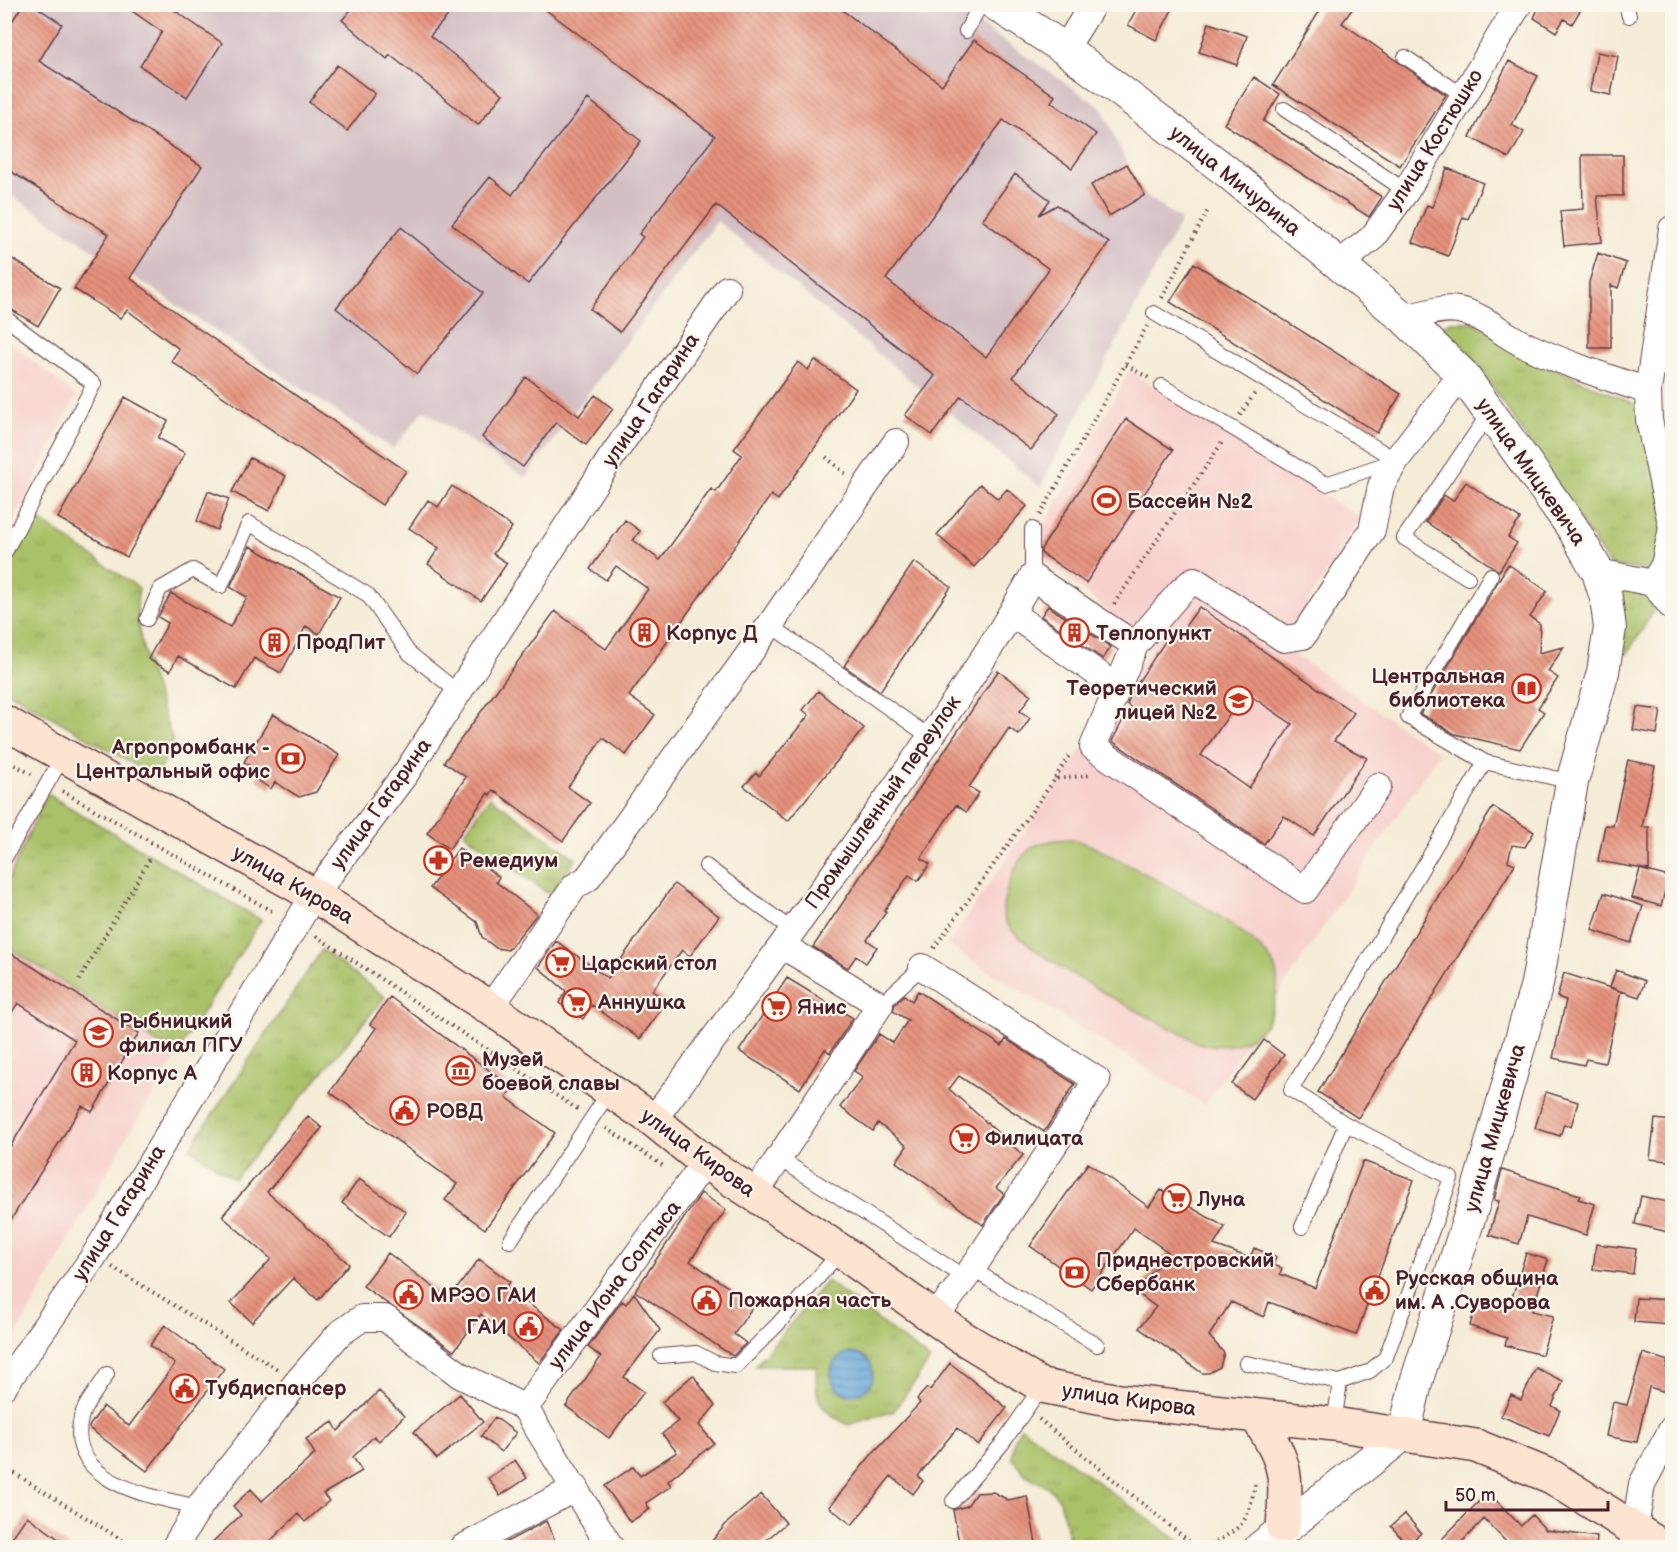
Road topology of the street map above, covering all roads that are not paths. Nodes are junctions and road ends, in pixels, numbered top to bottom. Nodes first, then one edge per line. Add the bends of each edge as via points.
1 (981, 4) edge
2 (995, 4) edge
3 (1093, 4) edge
4 (1519, 4) edge
5 (966, 30) dead end
6 (1065, 49) junction
7 (1405, 57) dead end
8 (1464, 96) junction
9 (1284, 109) dead end
10 (1406, 191) junction
11 (1672, 229) edge
12 (1339, 264) junction
13 (727, 289) dead end
14 (1154, 313) road end
15 (4, 317) edge
16 (1404, 318) junction
17 (1462, 374) junction
18 (1162, 386) road end
19 (1648, 391) junction
20 (1490, 412) junction
21 (896, 442) dead end
22 (1396, 460) junction
23 (1032, 528) road end
24 (4, 554) edge
25 (1598, 572) junction
26 (1491, 575) dead end
27 (1032, 577) junction
28 (1468, 578) dead end
29 (1653, 583) junction
30 (1672, 607) edge
31 (1012, 614) junction
32 (147, 619) dead end
33 (770, 625) junction
34 (1135, 645) junction
35 (1118, 687) junction
36 (458, 692) junction
37 (4, 722) edge
38 (930, 737) junction
39 (1485, 762) junction
40 (55, 769) junction
41 (1572, 782) junction
42 (1378, 786) dead end
43 (7, 850) edge
44 (706, 866) dead end
45 (314, 895) junction
46 (788, 939) junction
47 (922, 967) joint
48 (880, 1005) junction
49 (490, 1008) junction
50 (610, 1091) junction
51 (653, 1120) junction
52 (1346, 1124) junction
53 (780, 1159) junction
54 (705, 1162) junction
55 (755, 1194) junction
56 (1302, 1227) dead end
57 (510, 1241) dead end
58 (841, 1251) junction
59 (969, 1274) junction
60 (936, 1316) junction
61 (1097, 1345) dead end
62 (661, 1356) dead end
63 (1246, 1363) dead end
64 (107, 1374) dead end
65 (1340, 1382) junction
66 (4, 1386) edge
67 (1042, 1386) junction
68 (525, 1408) junction
69 (1257, 1417) junction
70 (1334, 1424) junction
71 (1672, 1429) edge
72 (1404, 1434) junction
73 (576, 1488) junction
74 (953, 1501) dead end
75 (199, 1507) junction
76 (1271, 1537) edge
77 (1633, 1537) edge
78 (174, 1548) edge
79 (462, 1548) edge
80 (611, 1548) edge
81 (1664, 1548) edge

1 - 5 lane
2 - 6 street, улица Мичурина
3 - 6 street
4 - 8 street, улица Костюшко
6 - 12 street, улица Мичурина via 1225,170
7 - 8 lane
8 - 10 street, улица Костюшко
9 - 10 lane
10 - 12 street, улица Костюшко via 1372,238
11 - 19 street
12 - 16 street, улица Мичурина
13 - 36 street, улица Гагарина
14 - 22 lane
15 - 24 lane via 94,384
16 - 17 street, улица Мичурина
16 - 19 street via 1437,310 1470,314 1522,343 1589,372
17 - 20 street, улица Мицкевича
17 - 22 street
18 - 22 lane via 1326,484
19 - 29 street via 1649,420 1672,528 1664,565
20 - 25 street, улица Мицкевича via 1572,527
20 - 28 lane via 1404,538
21 - 33 street
22 - 34 street via 1381,486 1372,530 1303,636 1284,639 1194,580
23 - 27 lane
25 - 29 street
25 - 41 street, улица Мицкевича via 1610,628 1603,672
26 - 39 lane via 1408,717
27 - 31 street, Промышленный переулок
27 - 34 street
29 - 30 street
31 - 35 street
31 - 38 street, Промышленный переулок
32 - 36 lane via 160,589 193,570 221,586 249,524 368,595 409,652
33 - 38 lane
33 - 49 street via 587,879 575,886
34 - 35 street
35 - 42 street via 1093,747 1305,890
36 - 45 street, улица Гагарина via 403,778
37 - 40 main road, улица Кирова
38 - 46 street, Промышленный переулок
39 - 41 lane
39 - 52 lane via 1291,1090
40 - 43 lane
40 - 45 main road, улица Кирова
41 - 72 street, улица Мицкевича via 1537,984 1474,1203 1417,1379
44 - 46 lane
45 - 49 main road, улица Кирова
45 - 66 street, улица Гагарина via 94,1256
46 - 48 street
46 - 51 street, Промышленный переулок
47 - 48 lane
47 - 59 street via 1097,1080
48 - 53 street
49 - 50 main road, улица Кирова
50 - 51 main road, улица Кирова
50 - 57 lane
51 - 54 main road, улица Кирова
52 - 56 lane
52 - 65 lane via 1451,1178 1386,1357 1370,1371
53 - 55 street
53 - 59 lane
54 - 55 main road, улица Кирова
54 - 68 street, улица Иона Солтыса
55 - 58 main road, улица Кирова
58 - 60 main road, улица Кирова
58 - 62 lane via 736,1366 696,1353
59 - 60 street
59 - 61 lane
60 - 67 main road, улица Кирова via 960,1336
63 - 65 lane
64 - 75 lane via 81,1416 80,1435 86,1461 106,1478 140,1494
65 - 70 lane
67 - 69 main road, улица Кирова via 1119,1401
67 - 74 lane via 1002,1444
68 - 73 street
68 - 75 street via 460,1375 385,1318 362,1318 339,1334 298,1381
69 - 70 main road, улица Кирова
69 - 76 main road via 1281,1458 1287,1480
70 - 72 main road, улица Кирова
71 - 77 street via 1642,1484
72 - 76 street
72 - 77 main road via 1487,1451 1552,1477
73 - 79 street
73 - 80 street
75 - 78 street
77 - 81 main road

